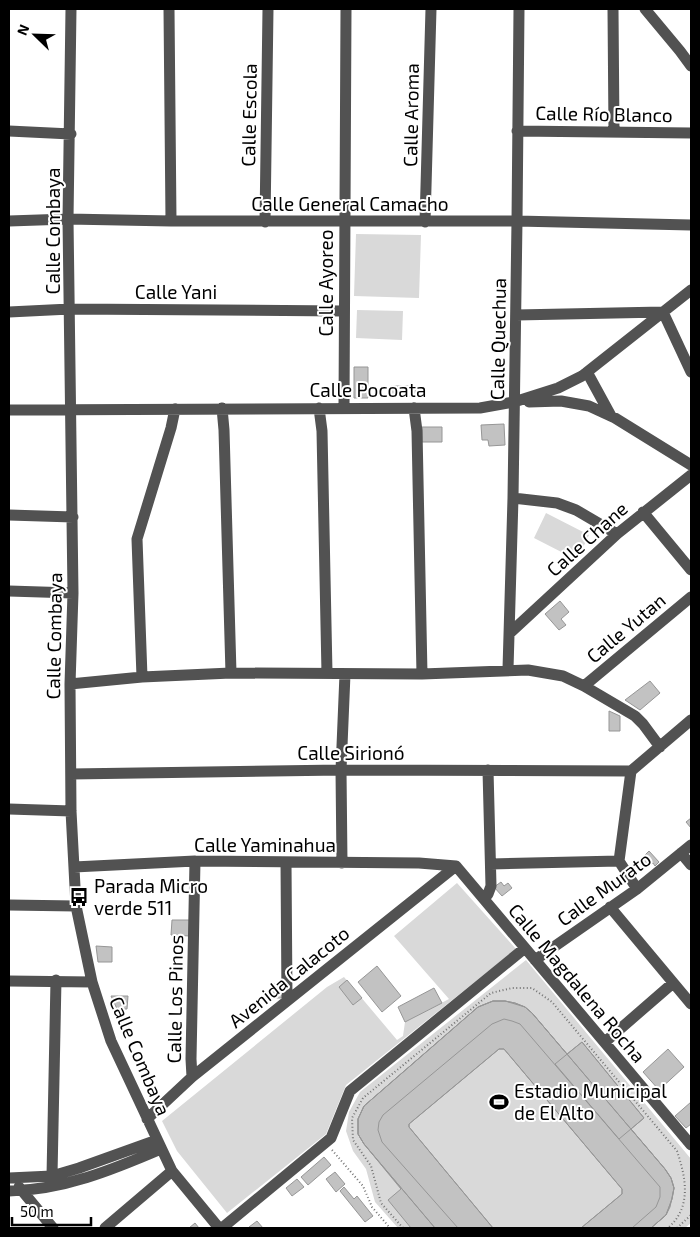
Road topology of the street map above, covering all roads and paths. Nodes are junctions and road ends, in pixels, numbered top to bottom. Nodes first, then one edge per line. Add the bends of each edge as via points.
1 (71, 9) edge
2 (169, 9) edge
3 (268, 9) edge
4 (346, 9) edge
5 (431, 9) edge
6 (519, 9) edge
7 (613, 9) edge
8 (646, 9) edge
9 (691, 66) edge
10 (9, 131) edge
11 (517, 131) junction
12 (614, 132) junction
13 (691, 133) edge
14 (71, 134) junction
15 (68, 219) junction
16 (9, 221) edge
17 (171, 221) junction
18 (265, 222) junction
19 (343, 222) junction
20 (425, 222) junction
21 (517, 222) junction
22 (691, 225) edge
23 (691, 290) edge
24 (70, 309) junction
25 (343, 311) junction
26 (9, 312) edge
27 (664, 312) junction
28 (516, 315) junction
29 (587, 372) junction
30 (691, 372) edge
31 (514, 402) junction
32 (71, 408) junction
33 (222, 408) junction
34 (319, 408) junction
35 (344, 408) junction
36 (414, 408) junction
37 (175, 409) junction
38 (9, 410) edge
39 (611, 416) junction
40 (691, 465) edge
41 (691, 475) edge
42 (513, 498) junction
43 (643, 512) junction
44 (9, 515) edge
45 (73, 517) junction
46 (617, 534) junction
47 (691, 570) edge
48 (9, 591) edge
49 (73, 593) junction
50 (691, 597) edge
51 (510, 633) junction
52 (508, 669) junction
53 (231, 673) junction
54 (327, 673) junction
55 (345, 674) junction
56 (422, 674) junction
57 (142, 677) junction
58 (70, 684) junction
59 (584, 686) junction
60 (691, 720) edge
61 (660, 746) junction
62 (341, 770) junction
63 (488, 770) junction
64 (631, 771) junction
65 (71, 774) junction
66 (9, 809) edge
67 (71, 811) junction
68 (691, 845) edge
69 (681, 853) junction
70 (195, 861) junction
71 (620, 861) junction
72 (286, 862) junction
73 (342, 863) junction
74 (491, 864) junction
75 (691, 865) edge
76 (74, 866) junction
77 (456, 866) junction
78 (637, 889) junction
79 (484, 899) junction
80 (9, 904) edge
81 (76, 906) junction
82 (610, 907) junction
83 (525, 948) junction
84 (535, 960) junction
85 (9, 980) edge
86 (56, 980) junction
87 (92, 982) junction
88 (673, 983) junction
89 (287, 1001) junction
90 (691, 1004) edge
91 (604, 1042) junction
92 (192, 1077) junction
93 (147, 1120) junction
94 (326, 1142) junction
95 (159, 1144) junction
96 (691, 1145) edge
97 (172, 1171) junction
98 (52, 1176) junction
99 (10, 1178) edge
100 (22, 1191) junction
101 (9, 1192) edge
102 (691, 1215) edge
103 (53, 1228) edge
104 (105, 1228) edge
105 (220, 1228) edge
106 (390, 1228) edge
107 (403, 1228) edge
108 (668, 1228) edge
109 (677, 1228) edge

1 - 14 street, Calle Combaya
2 - 17 street
3 - 18 street, Calle Escola
4 - 19 street, Calle Ayoreo
5 - 20 street, Calle Aroma
6 - 11 street, Calle Quechua
7 - 12 street
8 - 9 street
10 - 14 street
11 - 12 street, Calle Río Blanco
11 - 21 street, Calle Quechua
12 - 13 street, Calle Río Blanco
14 - 15 street, Calle Combaya
15 - 16 street, Calle General Camacho
15 - 17 street, Calle General Camacho
15 - 24 street, Calle Combaya
17 - 18 street, Calle General Camacho
18 - 19 street, Calle General Camacho
19 - 20 street, Calle General Camacho
19 - 25 street, Calle Ayoreo
20 - 21 street, Calle General Camacho
21 - 22 street, Calle General Camacho
21 - 28 street, Calle Quechua
23 - 27 street, Calle Pocoata
24 - 25 street, Calle Yani
24 - 26 street, Calle Yani
24 - 32 street, Calle Combaya
25 - 35 street, Calle Ayoreo
27 - 28 street
27 - 29 street, Calle Pocoata
27 - 30 street
28 - 31 street, Calle Quechua
29 - 31 street, Calle Pocoata via 558,388
29 - 39 street
31 - 36 street, Calle Pocoata via 480,408
31 - 39 street via 561,401 588,406
31 - 42 street, Calle Quechua
32 - 37 street, Calle Pocoata
32 - 38 street, Calle Pocoata
32 - 45 street, Calle Combaya
33 - 34 street, Calle Pocoata
33 - 37 street, Calle Pocoata
33 - 53 street
34 - 35 street, Calle Pocoata
34 - 54 street
35 - 36 street, Calle Pocoata
36 - 56 street
37 - 57 street via 137,539
39 - 40 street
41 - 43 street, Calle Chane
42 - 46 street via 556,503 576,510
42 - 51 street, Calle Quechua
43 - 46 street, Calle Chane
43 - 47 street
44 - 45 street
45 - 49 street, Calle Combaya
46 - 51 street, Calle Chane
48 - 49 street
49 - 58 street, Calle Combaya
50 - 59 street, Calle Yutan
51 - 52 street, Calle Quechua
52 - 56 street
52 - 59 street via 563,676
53 - 54 street
53 - 57 street
54 - 55 street
55 - 56 street
55 - 62 street
57 - 58 street
58 - 65 street, Calle Combaya
59 - 61 street via 635,716
60 - 61 street
61 - 64 street
62 - 63 street, Calle Sirionó
62 - 65 street, Calle Sirionó
62 - 73 street
63 - 64 street, Calle Sirionó
63 - 74 street
64 - 71 street
65 - 67 street, Calle Combaya
66 - 67 street
67 - 76 street, Calle Combaya
68 - 69 street, Calle Murato
69 - 75 street
69 - 78 street, Calle Murato
70 - 72 street, Calle Yaminahua
70 - 76 street, Calle Yaminahua
70 - 92 street, Calle Los Pinos
71 - 74 street
71 - 78 street
72 - 73 street, Calle Yaminahua
72 - 89 street
73 - 77 street, Calle Yaminahua
74 - 79 street via 491,886
76 - 81 street, Calle Combaya
77 - 79 street, Calle Magdalena Rocha
77 - 89 street, Avenida Calacoto
78 - 82 street, Calle Murato
79 - 83 street, Calle Magdalena Rocha
80 - 81 street
81 - 87 street, Calle Combaya
82 - 84 street, Calle Murato
82 - 88 street
83 - 84 street, Calle Magdalena Rocha
83 - 94 street via 350,1091 331,1138
84 - 91 street, Calle Magdalena Rocha
85 - 86 street
86 - 87 street
86 - 98 street
87 - 93 street, Calle Combaya via 111,1041
88 - 90 street
88 - 91 street
89 - 92 street, Avenida Calacoto
91 - 96 street, Calle Magdalena Rocha
92 - 93 street, Avenida Calacoto
93 - 95 street, Calle Combaya
94 - 105 street
94 - 106 path via 363,1186 372,1207
95 - 97 street, Calle Combaya
95 - 98 street
95 - 100 street via 96,1175 58,1186
97 - 104 street
97 - 105 street, Calle Combaya
98 - 99 street
99 - 100 street
100 - 101 street
100 - 103 street
102 - 109 path
107 - 108 path via 381,1204 372,1166 353,1140 352,1118 363,1098 492,993 532,988 552,1002 677,1151 686,1188 683,1208

